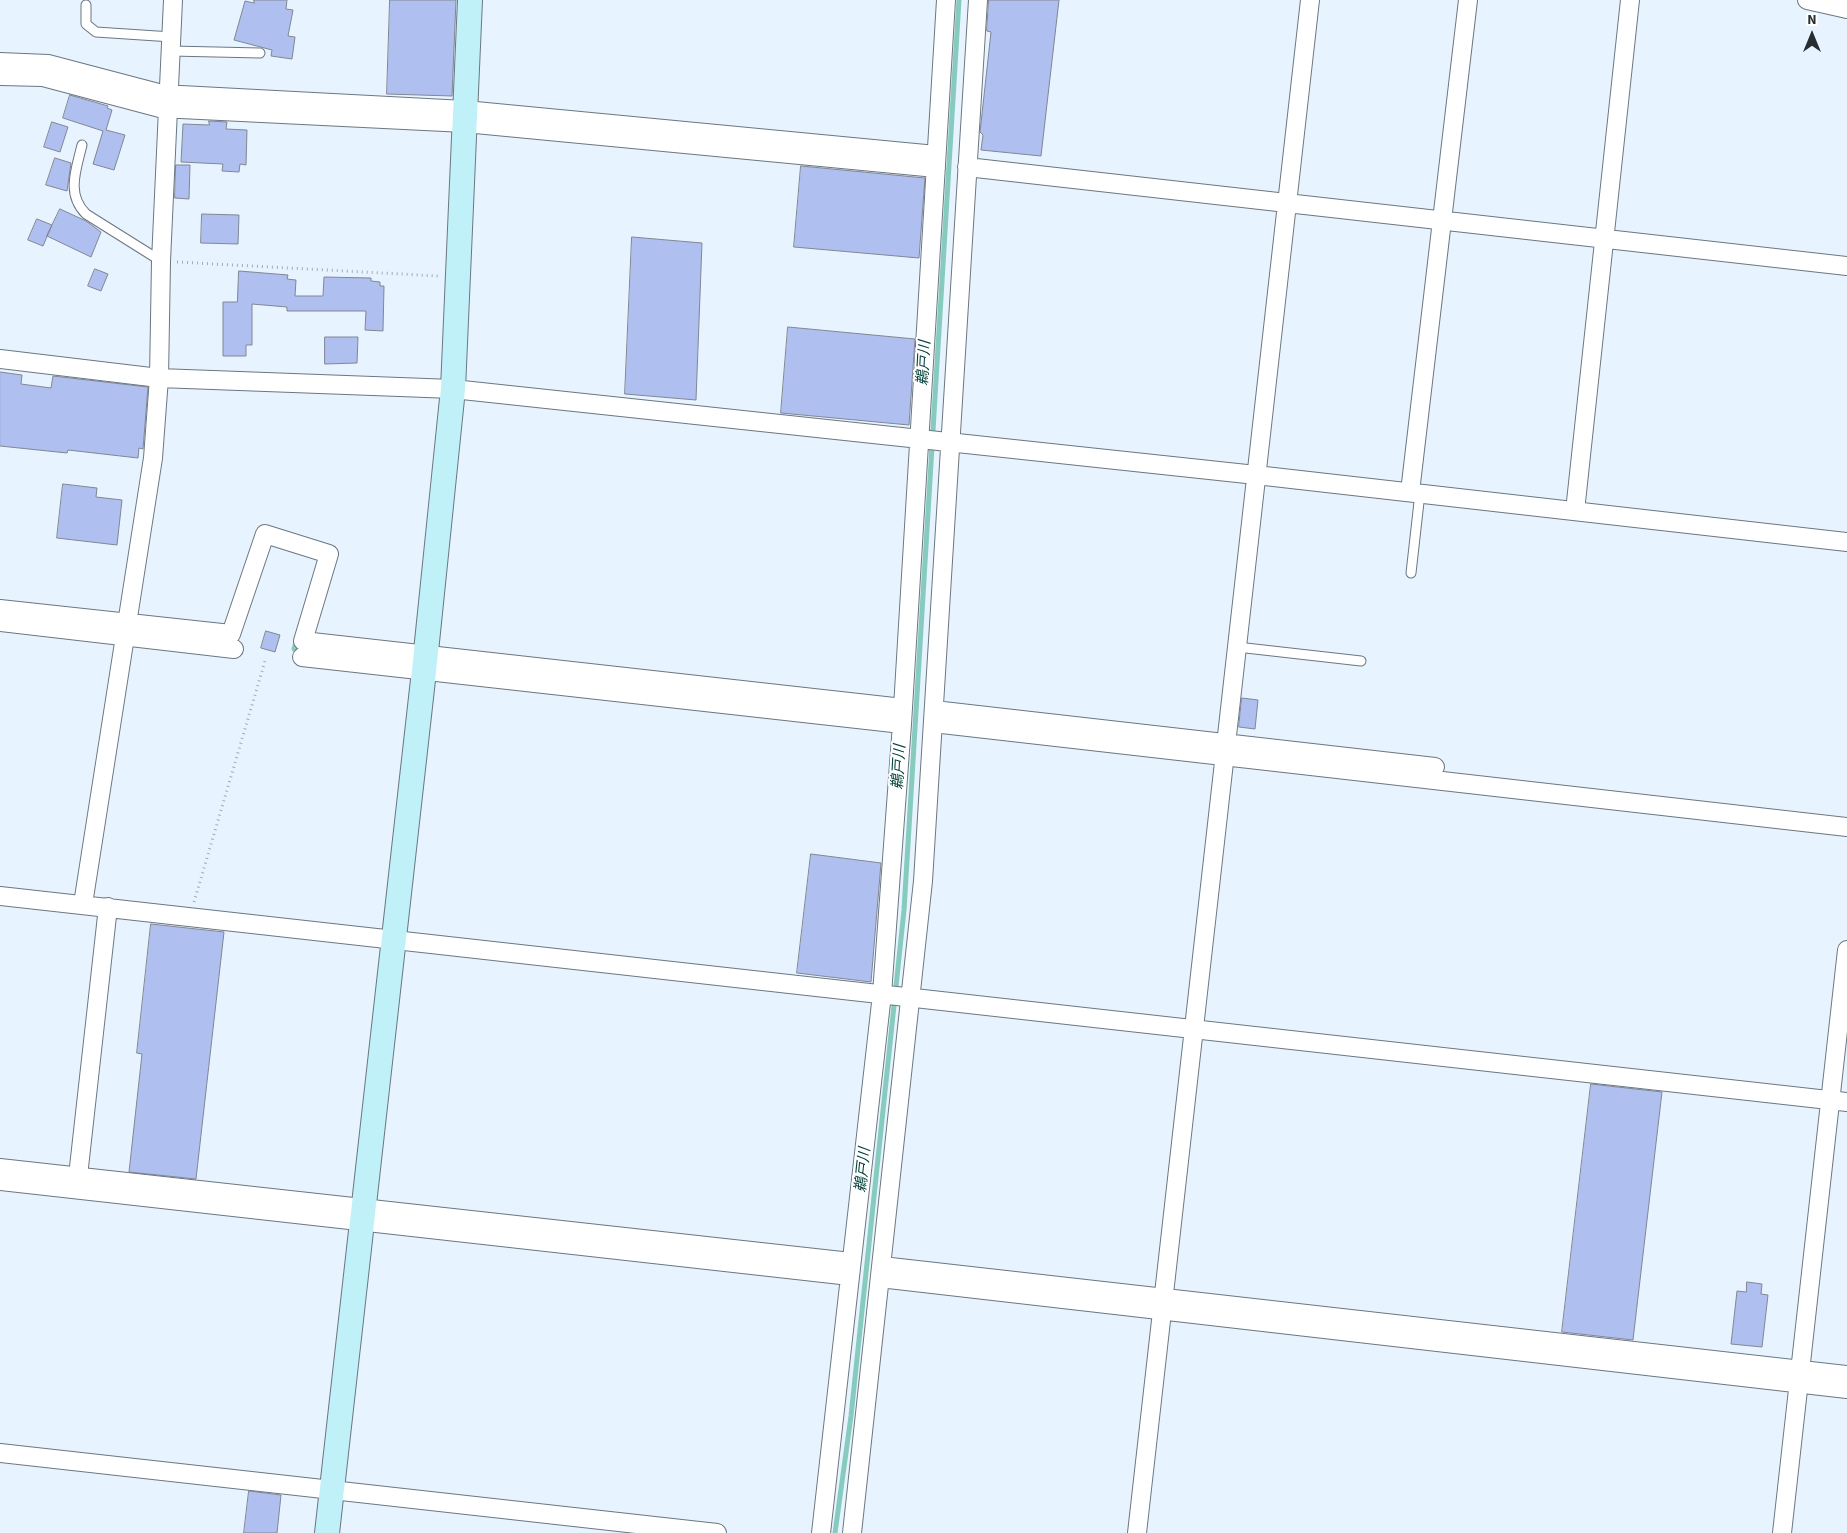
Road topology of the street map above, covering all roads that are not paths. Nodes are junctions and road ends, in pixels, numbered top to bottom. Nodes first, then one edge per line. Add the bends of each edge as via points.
1 (173, 0) edge
2 (470, 0) edge
3 (946, 0) edge
4 (978, 0) edge
5 (1310, 0) edge
6 (1468, 0) edge
7 (1630, 0) edge
8 (1807, 0) edge
9 (86, 5) dead end
10 (1847, 9) edge
11 (171, 44) junction
12 (260, 53) dead end
13 (0, 62) edge
14 (0, 76) edge
15 (169, 102) junction
16 (465, 116) junction
17 (82, 145) dead end
18 (936, 161) junction
19 (968, 161) junction
20 (1288, 198) junction
21 (1442, 215) junction
22 (1604, 233) junction
23 (1847, 255) edge
24 (161, 261) junction
25 (1847, 266) edge
26 (0, 359) edge
27 (159, 378) junction
28 (453, 389) junction
29 (922, 438) junction
30 (948, 441) junction
31 (1256, 474) junction
32 (1415, 493) junction
33 (1575, 511) junction
34 (1847, 542) edge
35 (1411, 573) dead end
36 (0, 609) edge
37 (0, 622) edge
38 (126, 629) junction
39 (1237, 647) junction
40 (234, 649) dead end
41 (302, 657) dead end
42 (1361, 661) dead end
43 (425, 663) junction
44 (903, 716) junction
45 (934, 716) junction
46 (1225, 750) junction
47 (1847, 815) edge
48 (1847, 827) edge
49 (0, 896) edge
50 (84, 904) junction
51 (108, 907) junction
52 (394, 940) junction
53 (1847, 950) edge
54 (884, 994) junction
55 (909, 996) junction
56 (1194, 1028) junction
57 (1839, 1101) edge
58 (0, 1168) edge
59 (78, 1176) junction
60 (0, 1181) edge
61 (363, 1215) junction
62 (850, 1269) junction
63 (881, 1272) junction
64 (1163, 1304) junction
65 (1847, 1375) edge
66 (1799, 1377) junction
67 (1847, 1389) edge
68 (0, 1453) edge
69 (332, 1490) junction
70 (327, 1533) edge
71 (716, 1533) edge
72 (821, 1533) edge
73 (852, 1533) edge
74 (1137, 1533) edge
75 (1782, 1533) edge

1 - 11 street
2 - 16 street
3 - 18 street
4 - 19 street
5 - 20 street
6 - 21 street
7 - 22 street
8 - 10 street
9 - 11 lane via 86,24 96,32
11 - 12 lane
11 - 15 street
13 - 15 street via 48,64
14 - 15 street via 43,77 160,108
15 - 16 street
15 - 24 street
16 - 18 street
16 - 28 street
17 - 24 lane via 73,192 76,205
18 - 29 street
19 - 20 street
19 - 30 street
20 - 21 street
20 - 31 street
21 - 22 street
21 - 32 street
22 - 23 street
22 - 25 street
22 - 33 street
24 - 27 street
26 - 27 street
27 - 28 street
27 - 38 street via 153,458
28 - 29 street
28 - 43 street
29 - 30 street
29 - 44 street
30 - 31 street
30 - 45 street
31 - 32 street
31 - 39 street
32 - 33 street
32 - 35 lane
33 - 34 street
36 - 38 street
37 - 38 street
38 - 40 street
38 - 43 street via 231,634 265,534 329,554 303,641
38 - 50 street
39 - 42 lane
39 - 46 street
41 - 43 street
43 - 44 street
43 - 52 street
44 - 54 street
45 - 46 street
45 - 55 street via 923,882
46 - 47 street
46 - 48 street
46 - 56 street
49 - 50 street
50 - 51 street
51 - 52 street
51 - 59 street
52 - 54 street
52 - 61 street
53 - 57 street
54 - 55 street
54 - 62 street
55 - 56 street
55 - 63 street
56 - 57 street
56 - 64 street
57 - 66 street
58 - 59 street
59 - 61 street
60 - 61 street
61 - 62 street
61 - 69 street
62 - 72 street
63 - 64 street
63 - 73 street
64 - 66 street
64 - 74 street
65 - 66 street
66 - 67 street
66 - 75 street
68 - 69 street
69 - 70 street
69 - 71 street

